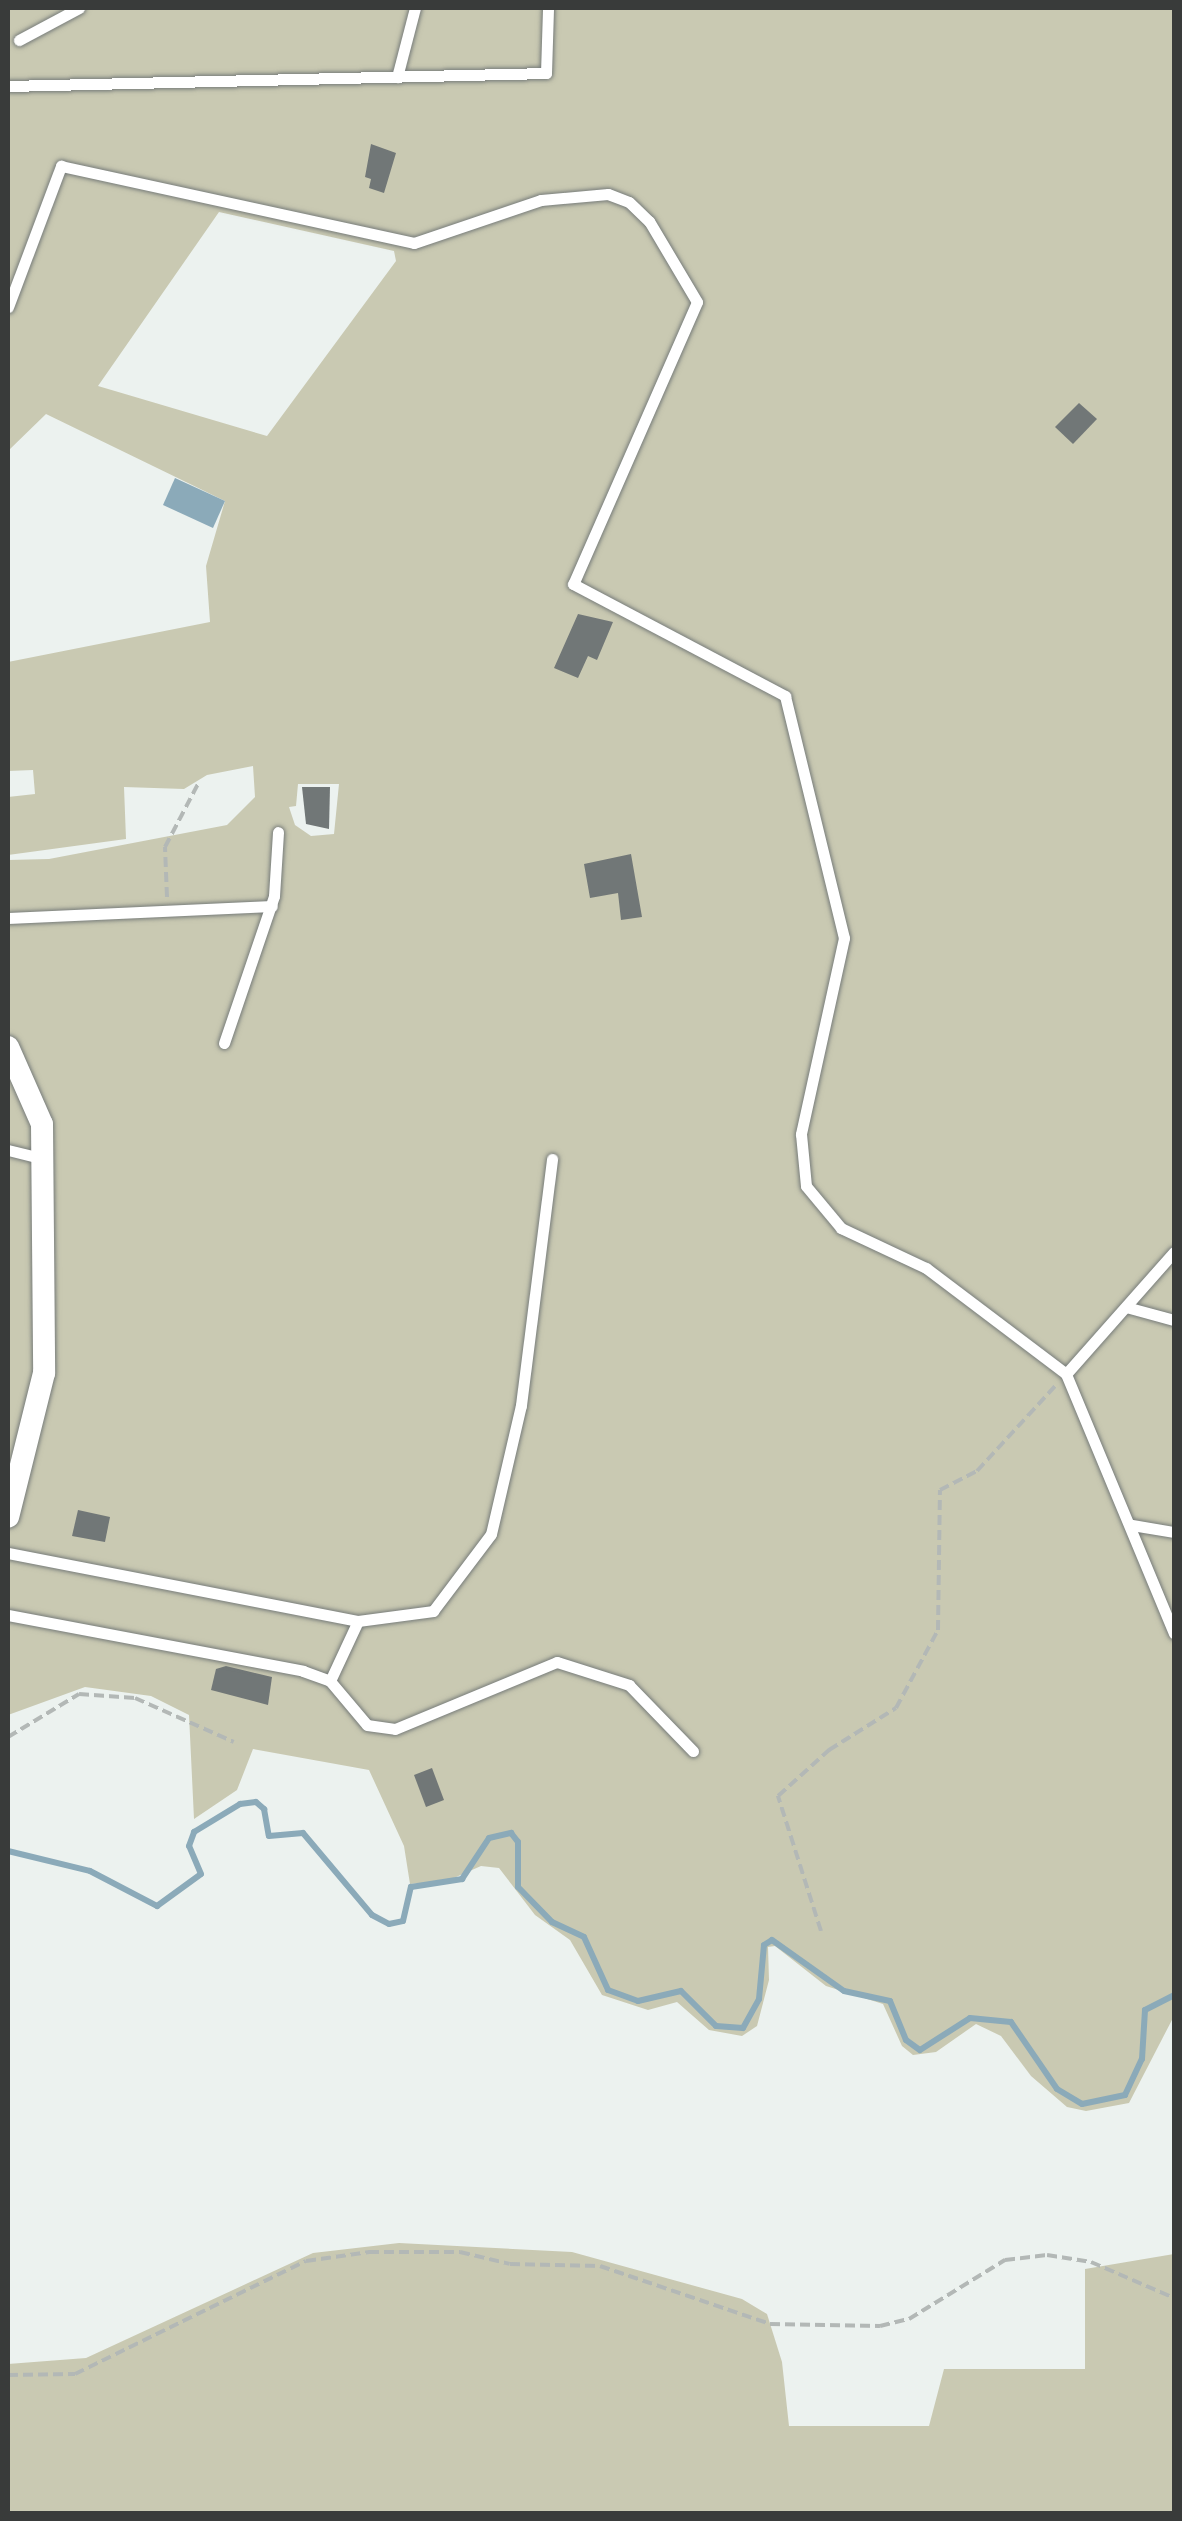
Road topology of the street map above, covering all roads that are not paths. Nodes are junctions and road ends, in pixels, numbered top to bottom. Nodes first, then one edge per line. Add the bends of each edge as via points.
1 (79, 8) edge
2 (414, 8) edge
3 (548, 8) edge
4 (20, 40) dead end
5 (397, 77) junction
6 (8, 86) edge
7 (8, 307) edge
8 (278, 832) dead end
9 (272, 906) junction
10 (8, 918) edge
11 (224, 1043) dead end
12 (8, 1047) edge
13 (8, 1150) edge
14 (44, 1159) junction
15 (552, 1160) dead end
16 (1174, 1252) edge
17 (1126, 1307) junction
18 (1174, 1320) edge
19 (1066, 1374) junction
20 (8, 1516) edge
21 (1132, 1524) junction
22 (1174, 1532) edge
23 (8, 1553) edge
24 (8, 1615) edge
25 (358, 1621) junction
26 (1174, 1633) edge
27 (330, 1681) junction
28 (692, 1750) dead end

1 - 4 lane
2 - 5 lane
3 - 5 lane via 546,74
5 - 6 lane
7 - 19 lane via 61,166 414,244 542,200 608,194 649,221 697,302 573,584 776,686 792,709 800,774 844,938 799,1153 816,1205 841,1228 926,1268
8 - 9 lane
9 - 10 lane
9 - 11 lane
12 - 14 street via 42,1124
13 - 14 lane
14 - 20 street via 44,1373
15 - 25 lane via 521,1404 490,1534 434,1612
16 - 17 lane
17 - 18 lane
17 - 19 lane
19 - 21 lane
21 - 22 lane
21 - 26 lane
23 - 25 lane
24 - 27 lane via 264,1662
25 - 27 lane
27 - 28 lane via 368,1726 410,1728 557,1662 630,1685

